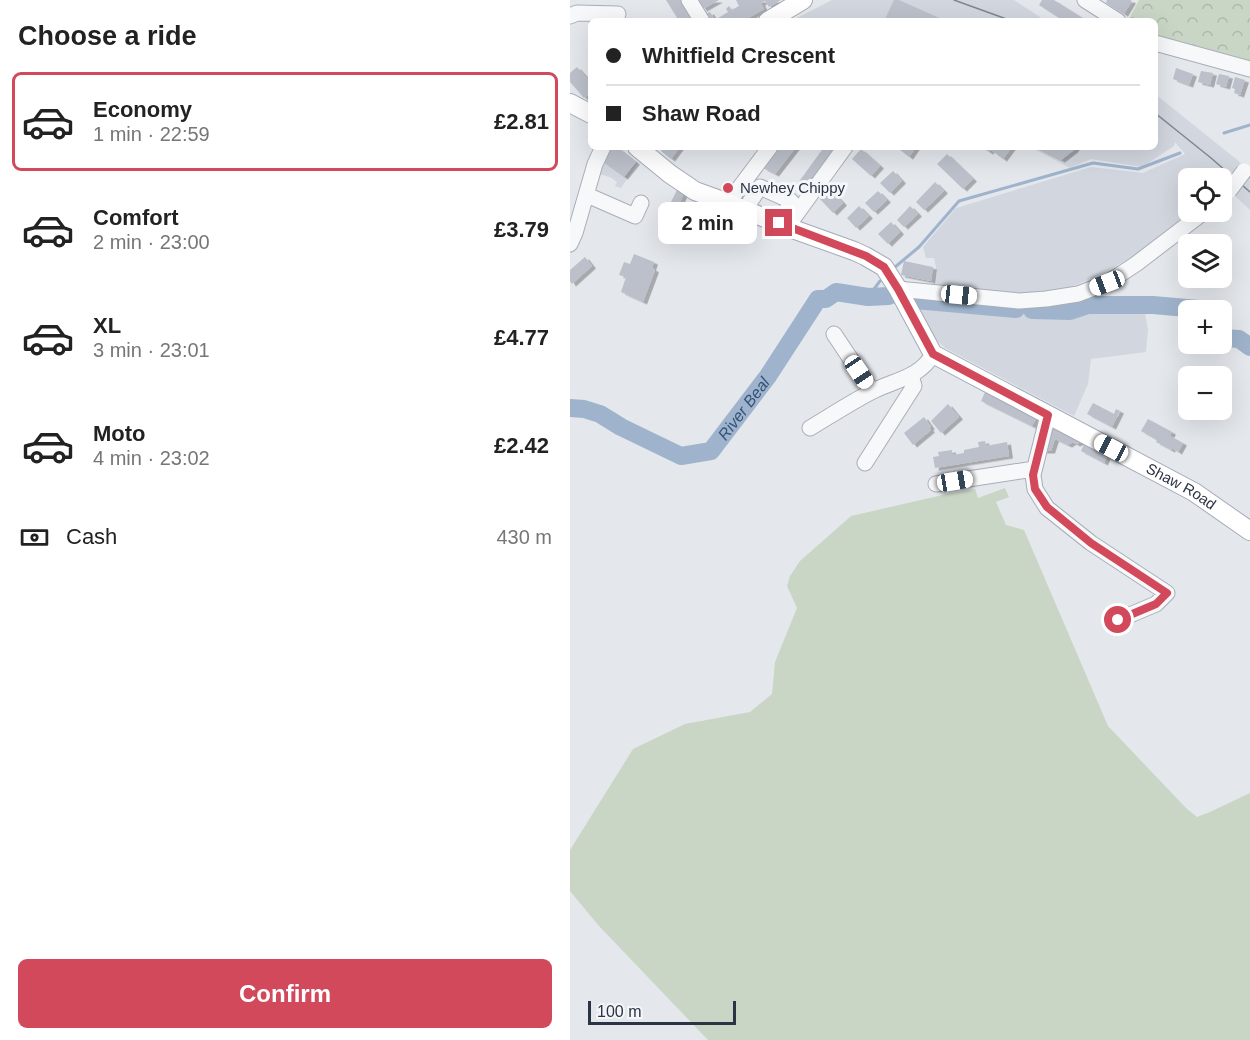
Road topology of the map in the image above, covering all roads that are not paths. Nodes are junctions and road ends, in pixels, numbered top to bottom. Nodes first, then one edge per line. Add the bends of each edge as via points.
1 (609, 0) edge
2 (689, 0) edge
3 (803, 0) edge
4 (1085, 0) edge
5 (570, 16) edge
6 (620, 17) edge
7 (700, 18) edge
8 (773, 18) edge
9 (1113, 18) edge
10 (1158, 44) edge
11 (1250, 69) edge
12 (570, 103) edge
13 (588, 112) edge
14 (602, 150) edge
15 (641, 150) edge
16 (764, 150) edge
17 (842, 150) edge
18 (1247, 169) edge
19 (1232, 187) edge
20 (587, 195) junction
21 (641, 203) dead end
22 (736, 206) junction
23 (1191, 222) edge
24 (783, 225) junction
25 (570, 243) edge
26 (898, 289) junction
27 (834, 334) dead end
28 (933, 354) junction
29 (911, 375) junction
30 (872, 391) junction
31 (1048, 415) junction
32 (810, 428) dead end
33 (865, 464) dead end
34 (1034, 469) junction
35 (936, 484) dead end
36 (1250, 531) edge
37 (1118, 620) dead end

1 - 6 street
2 - 7 street
3 - 8 main road
4 - 9 street
5 - 6 street via 577,12
10 - 11 street
12 - 13 main road
14 - 20 street
15 - 22 main road via 695,191
16 - 22 street
17 - 24 street
18 - 19 street, bridge
20 - 21 street via 635,216
20 - 25 street
22 - 24 main road
22 - 24 street via 760,187 768,190 791,201
23 - 26 street via 1107,283 1078,294 1019,301
24 - 26 main road via 866,256 884,267
26 - 28 main road
27 - 30 street
28 - 29 street via 920,371
28 - 31 main road, Shaw Road
29 - 30 street
29 - 33 street via 914,386
30 - 32 street
31 - 34 street
31 - 36 main road, Shaw Road via 1194,492
34 - 35 street
34 - 37 street via 1035,489 1047,507 1091,543 1167,593 1156,604

